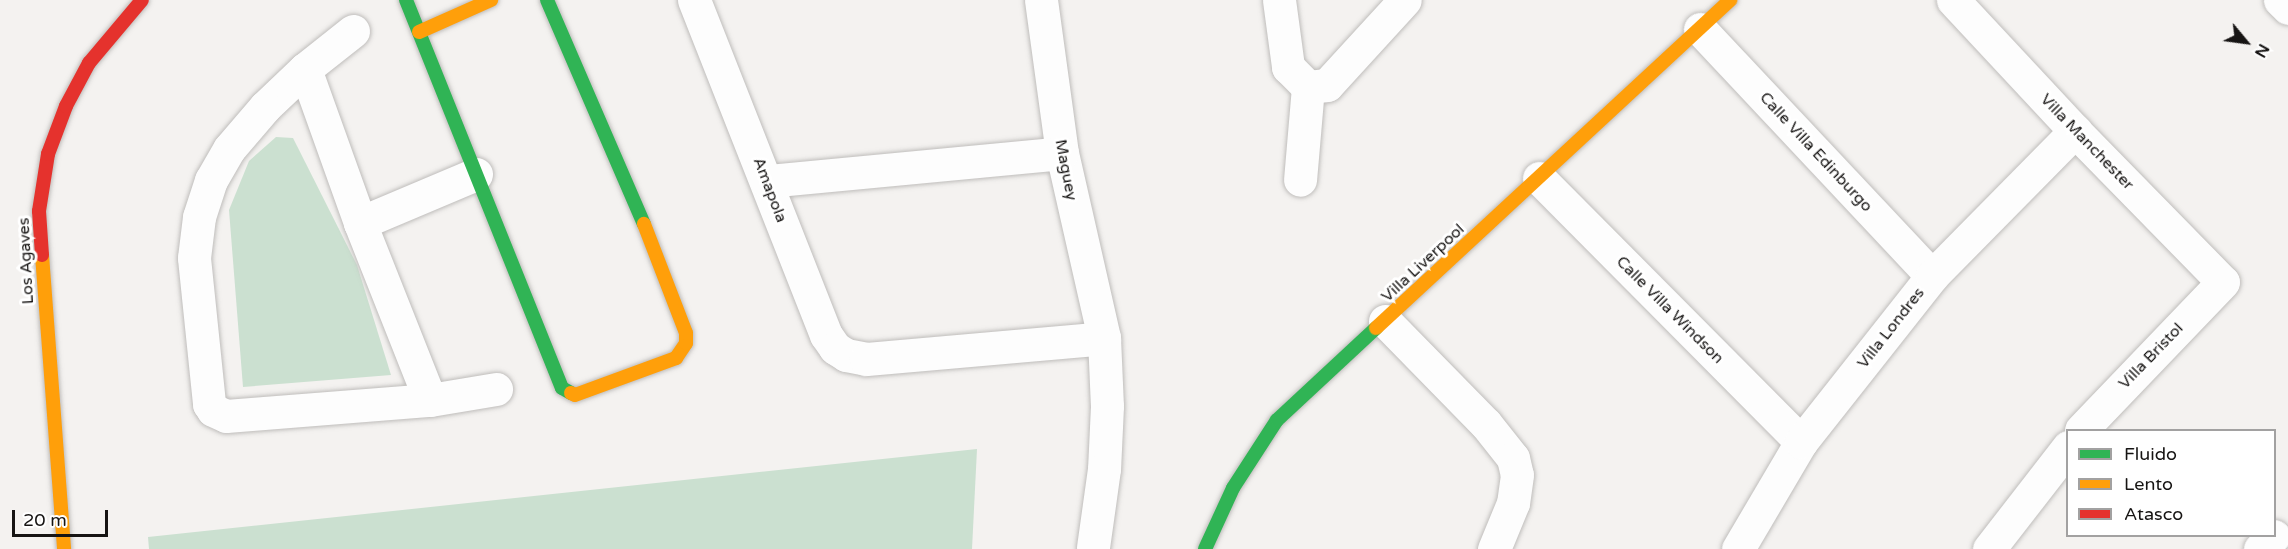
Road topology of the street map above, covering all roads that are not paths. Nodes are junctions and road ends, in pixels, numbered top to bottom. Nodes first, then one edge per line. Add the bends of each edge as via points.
1 (141, 0) edge
2 (406, 0) edge
3 (491, 0) edge
4 (547, 0) edge
5 (694, 0) edge
6 (1041, 0) edge
7 (1279, 0) edge
8 (1404, 0) edge
9 (1730, 0) edge
10 (1953, 0) edge
11 (2280, 0) edge
12 (2288, 8) edge
13 (1701, 29) junction
14 (353, 31) dead end
15 (419, 32) junction
16 (305, 69) junction
17 (1308, 87) junction
18 (2075, 131) junction
19 (1062, 153) junction
20 (477, 174) junction
21 (1539, 178) junction
22 (1300, 180) dead end
23 (767, 181) junction
24 (360, 223) junction
25 (1932, 276) junction
26 (2223, 282) joint
27 (1385, 321) junction
28 (1104, 338) junction
29 (496, 389) dead end
30 (430, 400) junction
31 (2081, 429) edge
32 (1801, 442) junction
33 (2066, 448) edge
34 (2288, 522) edge
35 (2276, 533) edge
36 (2272, 537) edge
37 (1093, 547) dead end
38 (64, 549) edge
39 (1205, 549) edge
40 (1494, 549) edge
41 (1738, 549) edge
42 (1989, 549) edge
43 (2260, 549) edge

1 - 38 street, Los Agaves via 89,63 66,106 48,154 39,211
2 - 15 street
3 - 15 street
4 - 20 street via 633,194 686,333 686,343 676,358 575,395 565,392
5 - 23 street, Amapola
6 - 19 street, Maguey
7 - 17 street via 1288,66
8 - 17 street via 1327,85
9 - 13 street, Villa Liverpool
10 - 18 street, Villa Manchester
11 - 12 street
13 - 21 street, Villa Liverpool
13 - 25 street, Calle Villa Edinburgo
14 - 16 street
15 - 20 street
16 - 24 street
16 - 30 street via 229,149 211,180 199,217 195,258 209,404 226,416
17 - 22 street
18 - 25 street, Villa Londres
18 - 26 street, Villa Manchester
19 - 23 street
19 - 28 street, Maguey
20 - 24 street
21 - 27 street, Villa Liverpool
21 - 32 street, Calle Villa Windson
23 - 28 street, Amapola via 826,335 846,355 866,359
24 - 30 street
25 - 32 street, Villa Londres
26 - 31 street, Villa Bristol
27 - 39 street, Villa Liverpool via 1277,420 1233,488
27 - 40 street via 1486,423 1513,458 1517,475 1513,503
28 - 37 street, Maguey via 1106,448
29 - 30 street
32 - 41 street, Villa Londres
33 - 42 street
34 - 35 street
36 - 43 street

